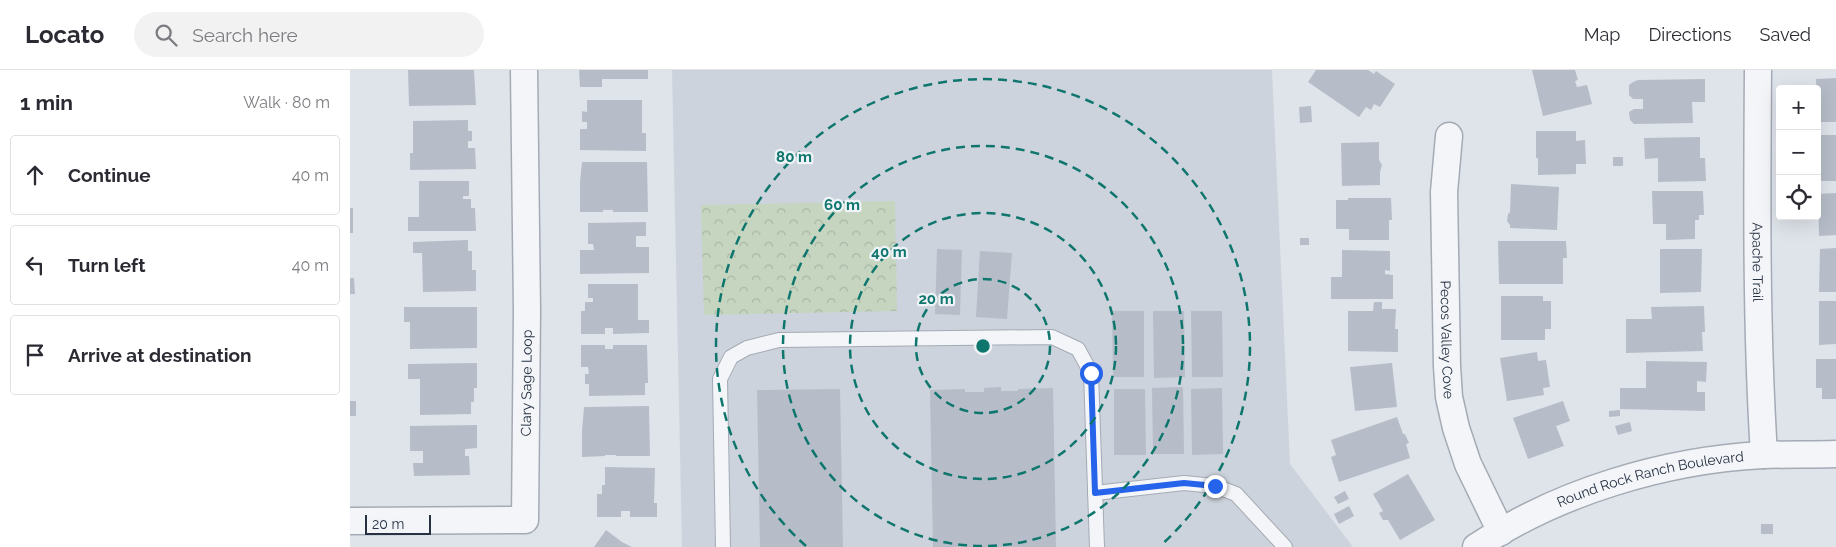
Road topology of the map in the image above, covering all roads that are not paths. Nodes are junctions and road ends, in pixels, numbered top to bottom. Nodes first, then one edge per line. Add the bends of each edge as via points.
1 (524, 70) edge
2 (1758, 70) edge
3 (1449, 136) dead end
4 (1836, 454) edge
5 (1764, 455) junction
6 (1095, 493) junction
7 (350, 521) edge
8 (1501, 532) junction
9 (723, 547) edge
10 (1096, 547) edge
11 (1286, 547) edge
12 (1476, 547) edge

1 - 7 street, Clary Sage Loop via 525,520
2 - 5 street, Apache Trail via 1759,373
3 - 8 street, Pecos Valley Cove via 1444,192 1449,397 1468,464
4 - 5 street, Round Rock Ranch Boulevard
5 - 8 street, Round Rock Ranch Boulevard via 1660,469 1605,484
6 - 9 lane via 1091,373 1078,349 1052,337 778,340 747,348 730,357 720,379
6 - 10 lane
6 - 11 lane via 1184,483 1215,486 1236,494
8 - 12 street, Round Rock Ranch Boulevard

